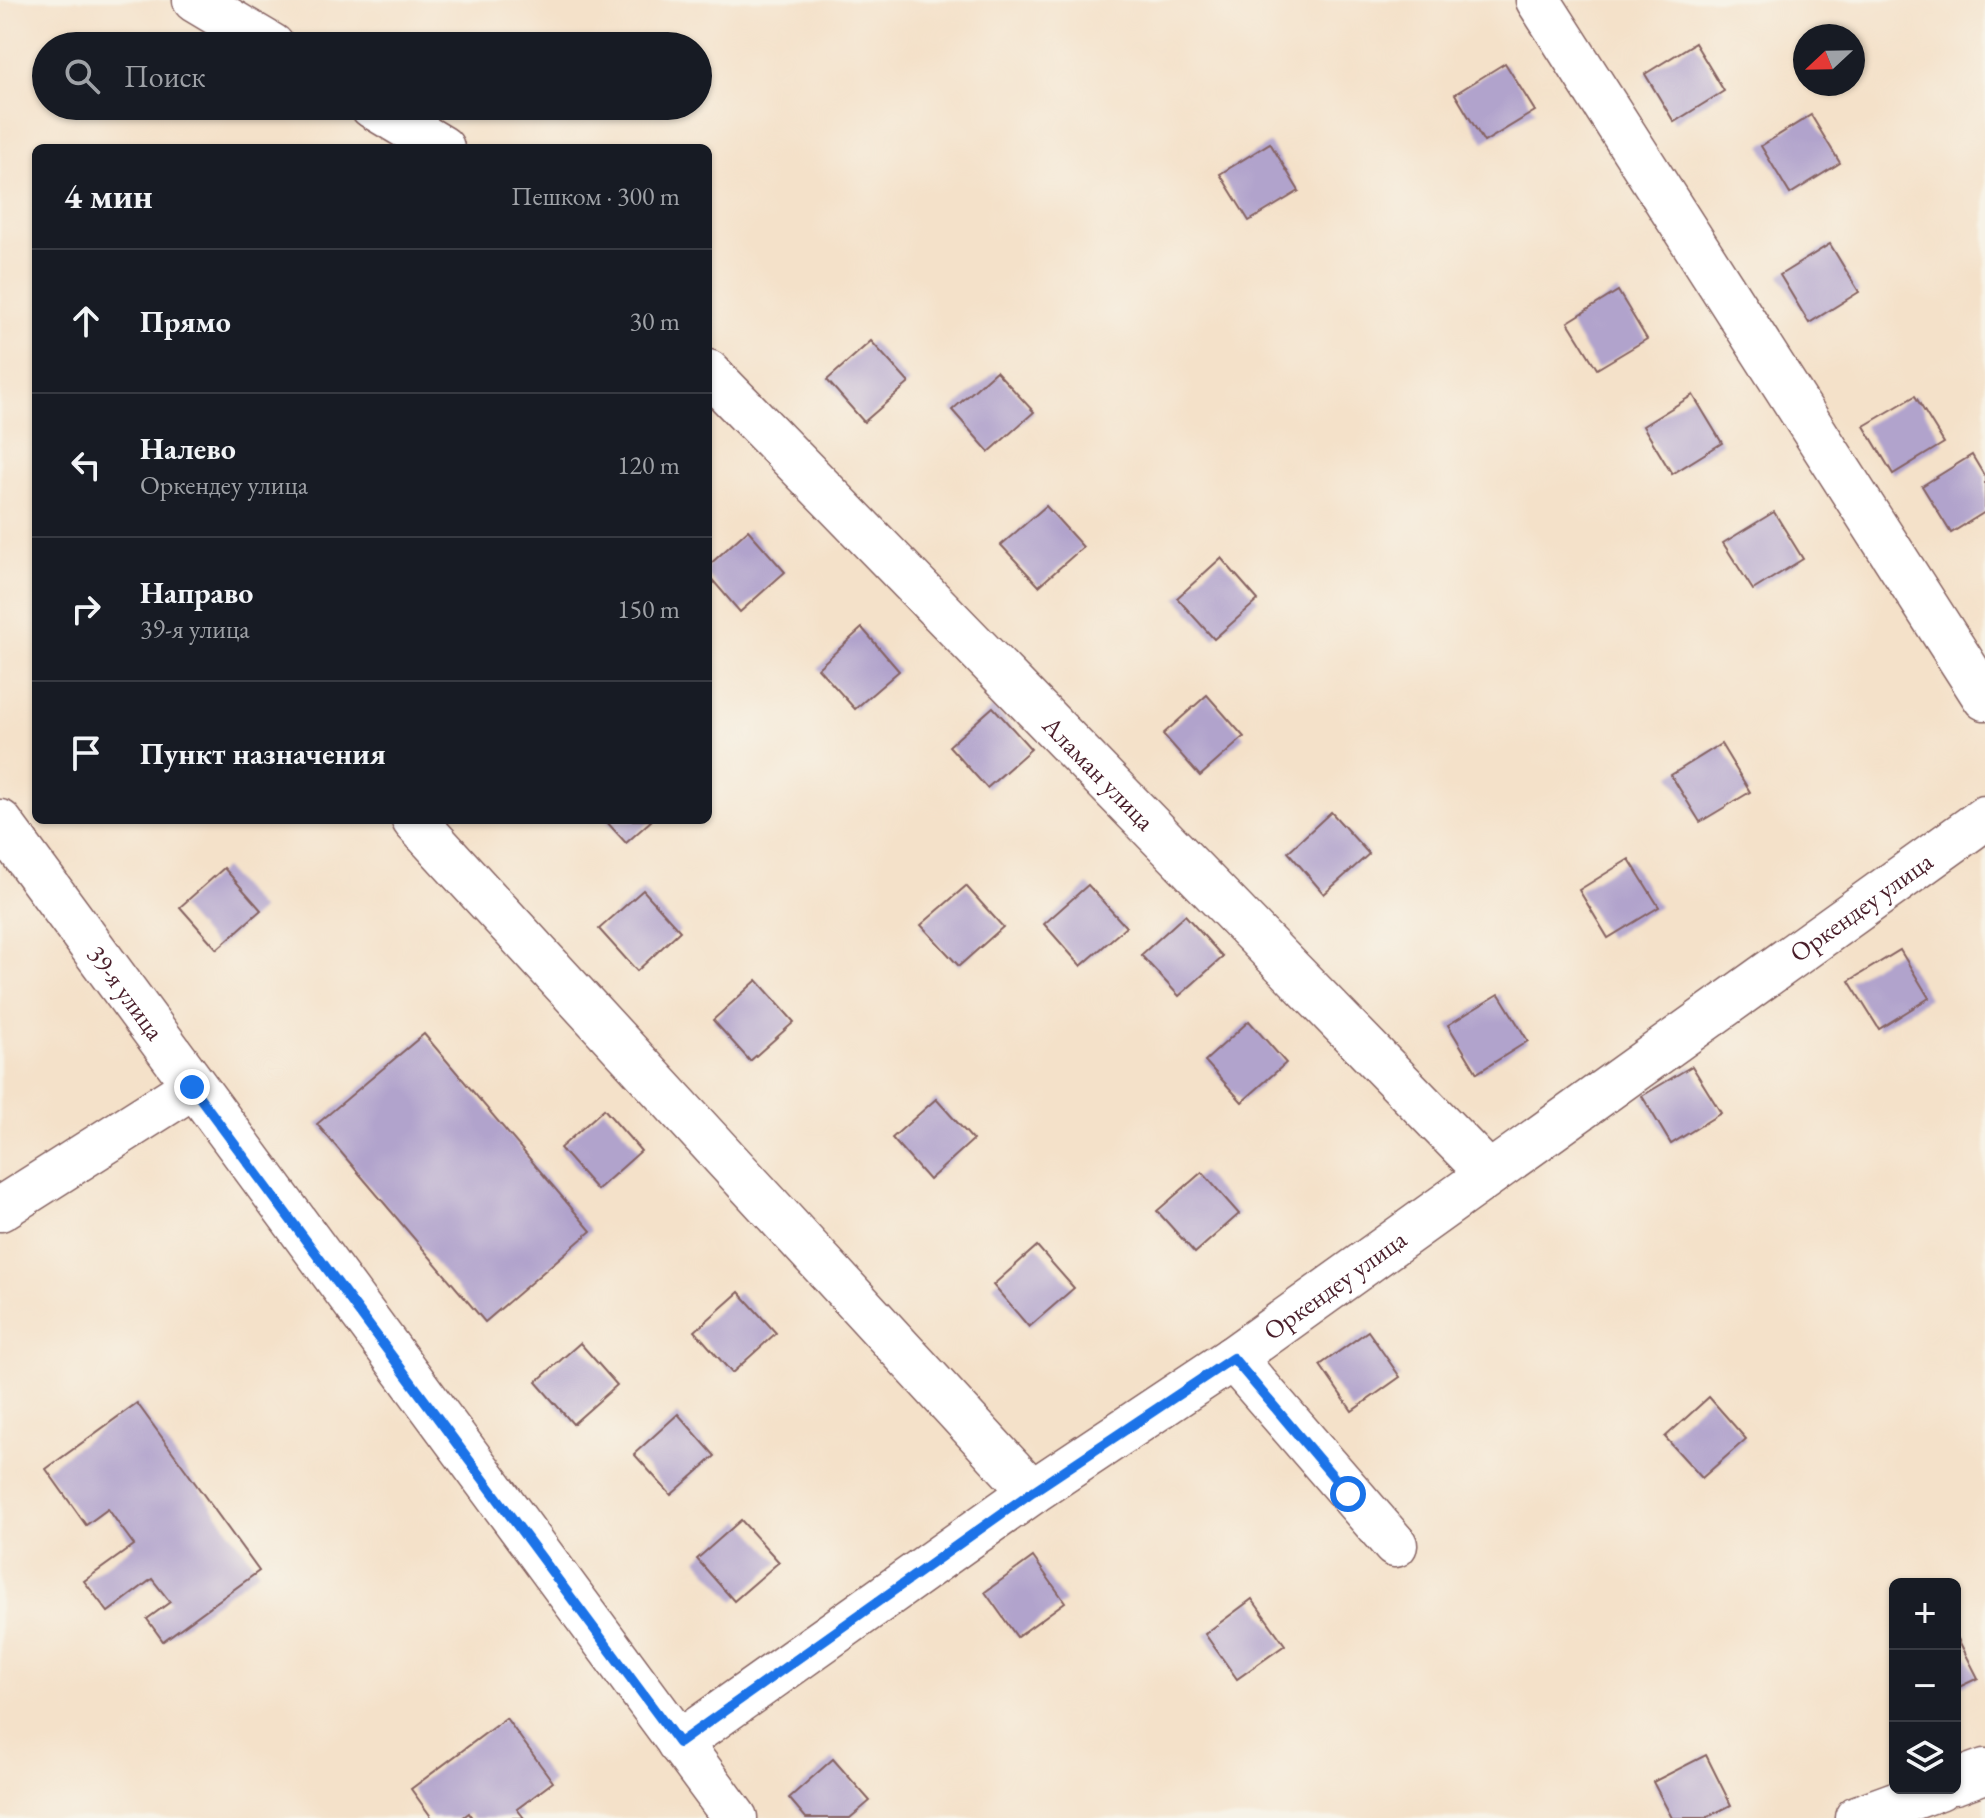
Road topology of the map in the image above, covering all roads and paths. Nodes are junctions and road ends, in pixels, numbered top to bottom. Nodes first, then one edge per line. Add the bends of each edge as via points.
1 (195, 0) edge
2 (1538, 0) edge
3 (249, 32) edge
4 (395, 120) edge
5 (435, 144) edge
6 (712, 376) edge
7 (1985, 698) edge
8 (1985, 818) edge
9 (15, 821) edge
10 (418, 824) edge
11 (192, 1087) junction
12 (1489, 1174) junction
13 (0, 1209) edge
14 (1233, 1358) junction
15 (1032, 1492) junction
16 (1395, 1545) dead end
17 (679, 1743) junction
18 (1985, 1771) edge
19 (1961, 1780) edge
20 (1923, 1794) edge
21 (735, 1818) edge
22 (1857, 1818) edge

1 - 3 street
2 - 7 street
4 - 5 street
6 - 12 street, Аламан улица
8 - 12 street, Оркендеу улица
9 - 11 street, 39-я улица
10 - 15 street
11 - 13 street
11 - 17 street, 39-я улица
12 - 14 street, Оркендеу улица
14 - 15 street, Оркендеу улица
14 - 16 street
15 - 17 street, Оркендеу улица
17 - 21 street, 39-я улица
18 - 19 street
20 - 22 street

